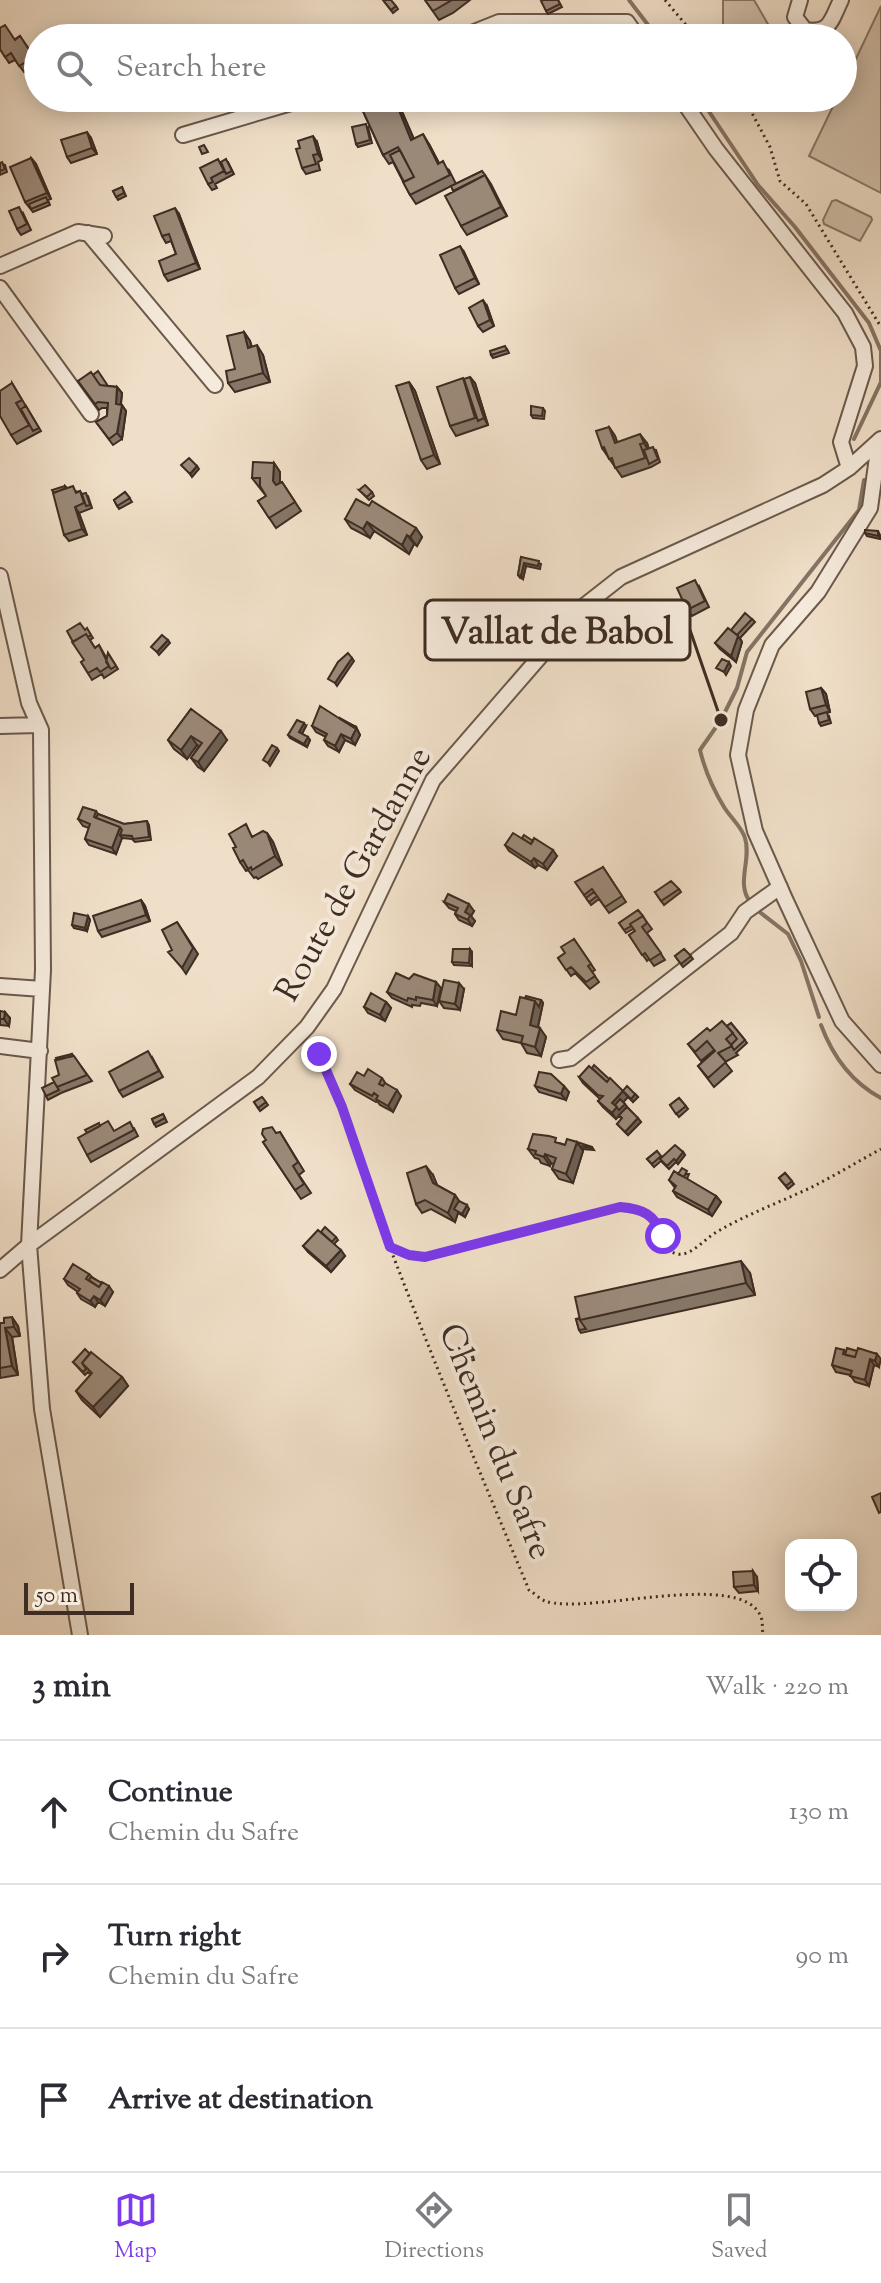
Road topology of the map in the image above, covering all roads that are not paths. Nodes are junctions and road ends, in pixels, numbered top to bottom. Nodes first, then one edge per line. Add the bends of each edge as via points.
1 (800, 0) edge
2 (841, 0) edge
3 (494, 24) edge
4 (628, 24) edge
5 (800, 24) edge
6 (829, 24) edge
7 (261, 112) edge
8 (691, 112) edge
9 (183, 135) dead end
10 (88, 233) junction
11 (104, 236) dead end
12 (0, 266) edge
13 (0, 288) edge
14 (215, 385) dead end
15 (91, 414) dead end
16 (880, 441) edge
17 (849, 468) junction
18 (0, 576) edge
19 (7, 639) edge
20 (38, 725) junction
21 (0, 726) edge
22 (780, 887) junction
23 (0, 986) edge
24 (42, 989) junction
25 (0, 1046) edge
26 (40, 1051) junction
27 (559, 1060) dead end
28 (881, 1065) edge
29 (29, 1245) junction
30 (0, 1270) edge
31 (80, 1635) edge

1 - 5 street via 795,17
2 - 6 street
3 - 4 street
7 - 9 street
8 - 17 street via 845,313 863,347 865,366 841,442
10 - 11 street
10 - 12 street via 78,232
10 - 14 street
13 - 15 street
16 - 17 street, Route de Gardanne
16 - 22 street via 870,508 818,592 772,645 746,710 738,755 755,831
17 - 29 street, Route de Gardanne via 823,485 621,577 584,606 433,780 334,989 307,1027 258,1077
18 - 19 street
19 - 20 street
20 - 21 street
20 - 24 street
22 - 27 street via 645,1002 571,1058
22 - 28 street via 842,1021
23 - 24 street
24 - 26 street
25 - 26 street
26 - 29 street
29 - 30 street, Route de Gardanne
29 - 31 street via 42,1409

